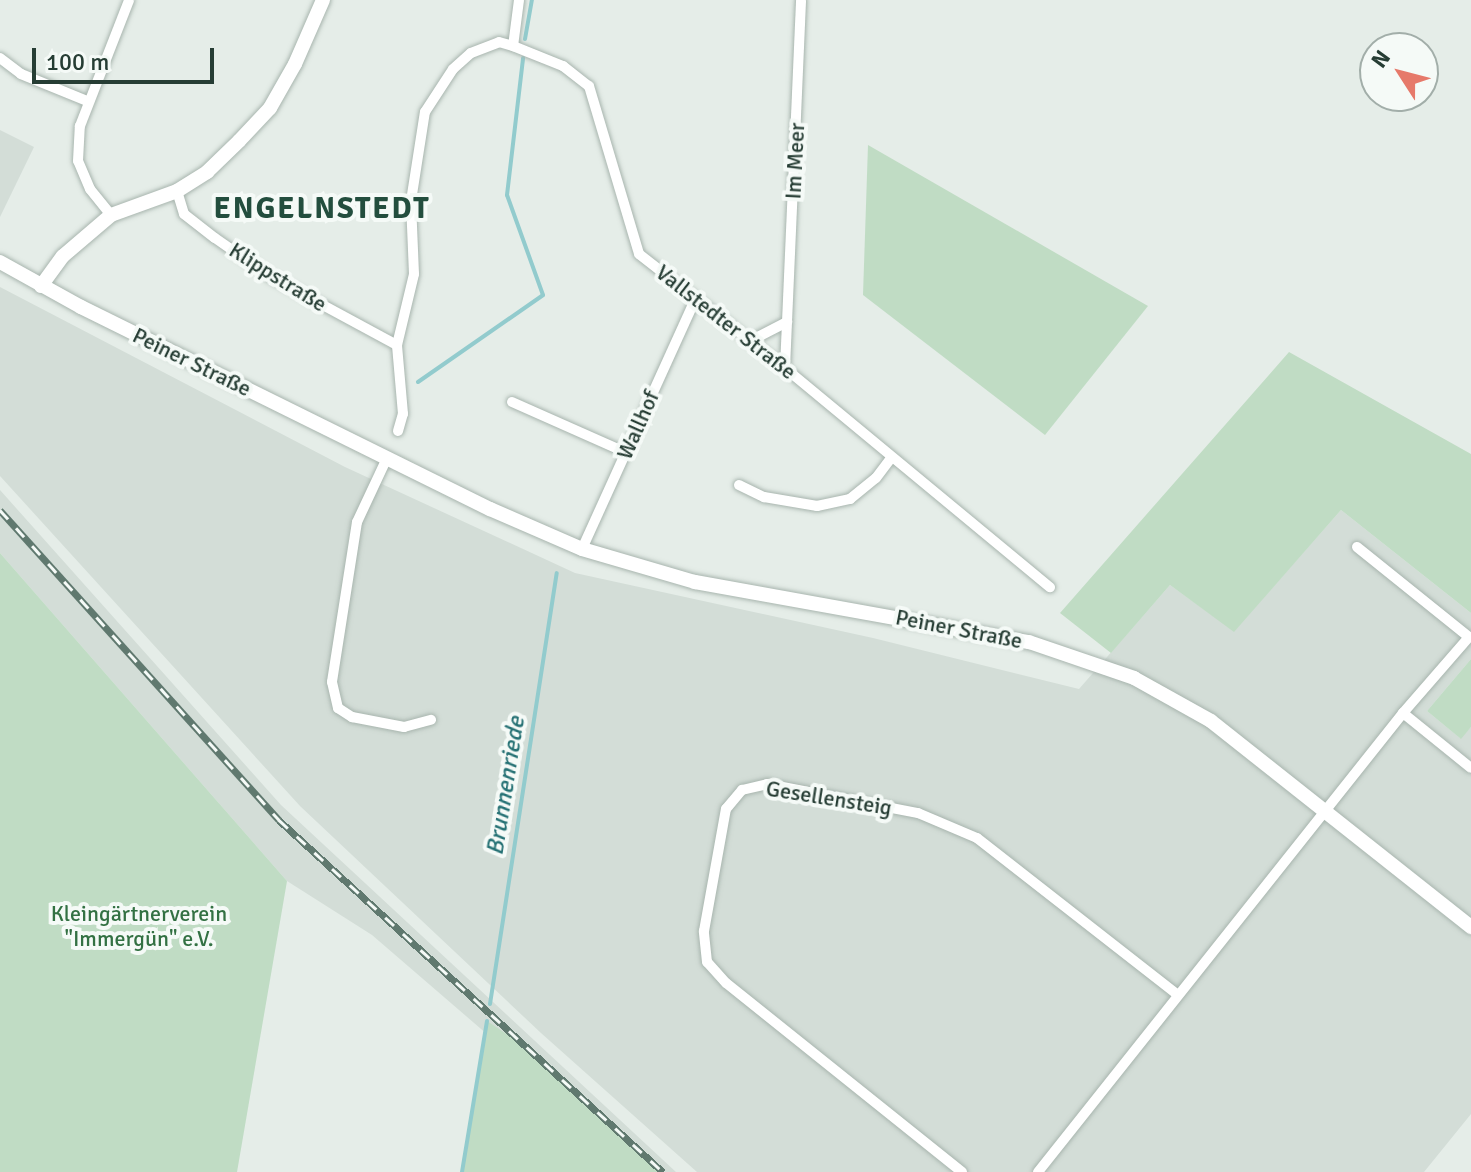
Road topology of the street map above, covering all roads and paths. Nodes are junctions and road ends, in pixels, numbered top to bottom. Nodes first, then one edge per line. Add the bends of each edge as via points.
1 (129, 0) edge
2 (323, 0) edge
3 (519, 0) edge
4 (801, 0) edge
5 (513, 46) junction
6 (0, 58) edge
7 (87, 101) junction
8 (177, 191) junction
9 (111, 215) junction
10 (0, 262) edge
11 (41, 286) junction
12 (695, 300) junction
13 (787, 322) junction
14 (750, 341) junction
15 (397, 345) junction
16 (785, 368) junction
17 (512, 402) dead end
18 (398, 431) dead end
19 (625, 452) junction
20 (892, 457) junction
21 (387, 458) junction
22 (739, 485) dead end
23 (1357, 547) dead end
24 (582, 549) junction
25 (1050, 587) dead end
26 (1403, 713) junction
27 (431, 720) dead end
28 (1471, 768) edge
29 (1324, 813) junction
30 (1471, 927) edge
31 (1177, 994) junction
32 (962, 1172) edge
33 (1038, 1172) edge

1 - 7 street
2 - 8 main road via 270,108 207,172
3 - 5 street
4 - 13 street, Im Meer
5 - 12 street, Vallstedter Straße via 563,66 589,86 634,245
5 - 15 street via 499,42 471,53 453,69 425,112 411,201 414,274
6 - 7 street via 21,74
7 - 9 street via 78,161 90,189
8 - 9 main road
8 - 15 street, Klippstraße via 184,214 215,238 271,277
9 - 11 main road via 63,256
10 - 11 main road, Peiner Straße
11 - 21 main road, Peiner Straße
12 - 14 street, Vallstedter Straße
12 - 19 street, Wallhof
13 - 14 street
13 - 16 street, Im Meer
14 - 16 street, Vallstedter Straße
15 - 18 street via 403,414
16 - 20 street, Vallstedter Straße
17 - 19 street
19 - 24 street, Wallhof
20 - 22 street via 850,499 817,506 764,497
20 - 25 street, Vallstedter Straße
21 - 24 main road, Peiner Straße
21 - 27 street via 357,522 332,682 338,708 352,717 404,727
23 - 26 street via 1469,637
24 - 29 main road, Peiner Straße via 695,582 955,627 1068,653 1134,678 1211,721
26 - 28 street
26 - 29 street
29 - 30 main road, Peiner Straße
29 - 31 street
31 - 32 street, Gesellensteig via 977,838 918,813 767,784 742,790 726,809 704,931 707,962 726,983
31 - 33 street

